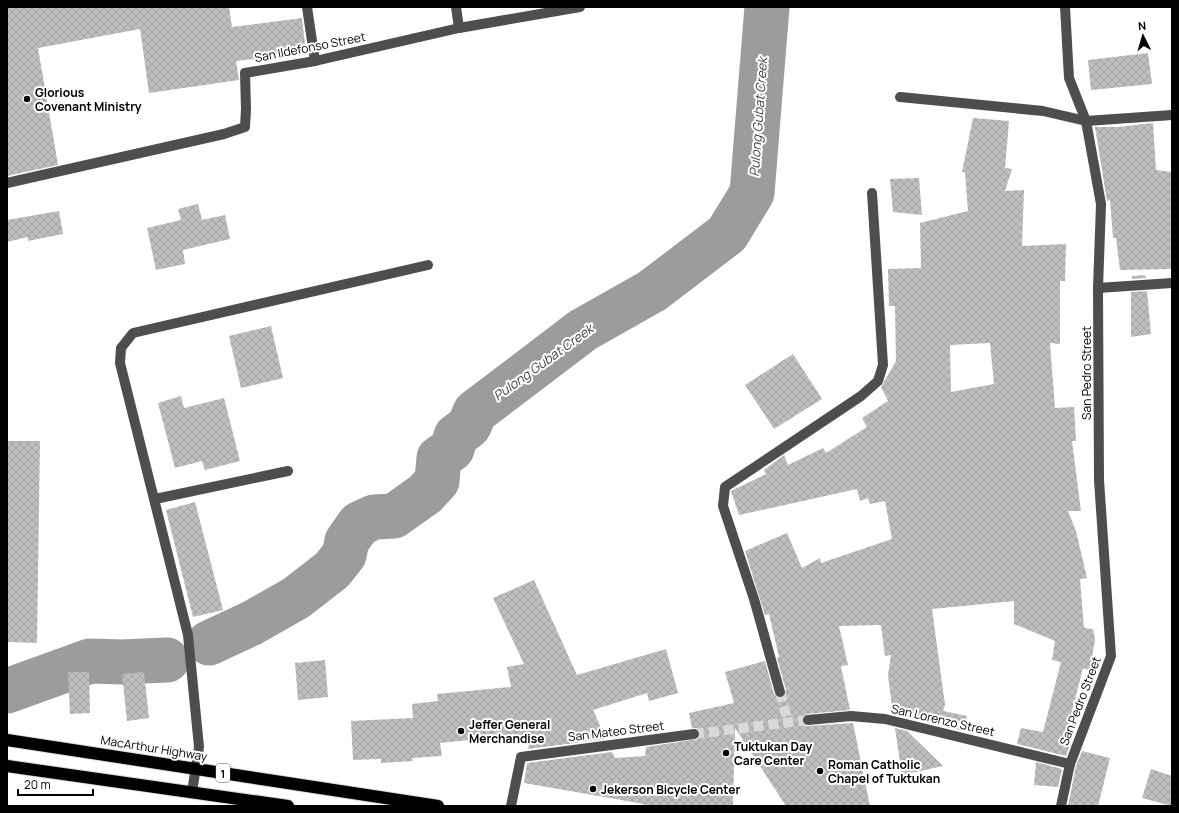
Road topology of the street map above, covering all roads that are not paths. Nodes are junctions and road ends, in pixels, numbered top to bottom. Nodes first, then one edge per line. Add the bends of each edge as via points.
1 (307, 7) edge
2 (456, 7) edge
3 (580, 7) edge
4 (1066, 7) edge
5 (459, 28) junction
6 (315, 60) junction
7 (900, 97) dead end
8 (1172, 115) edge
9 (1086, 120) junction
10 (7, 183) edge
11 (872, 193) dead end
12 (428, 265) dead end
13 (1172, 283) edge
14 (1098, 288) junction
15 (288, 471) dead end
16 (155, 500) junction
17 (780, 692) tunnel mouth
18 (808, 720) tunnel mouth
19 (694, 734) tunnel mouth
20 (7, 740) edge
21 (1070, 764) junction
22 (7, 766) edge
23 (197, 769) junction
24 (192, 792) junction
25 (288, 806) edge
26 (438, 806) edge
27 (511, 806) edge
28 (1061, 806) edge

1 - 6 street
2 - 5 street
3 - 5 street, San Ildefonso Street
4 - 9 street, San Pedro Street via 1069,78
5 - 6 street, San Ildefonso Street
6 - 10 street, San Ildefonso Street via 244,73 245,127 224,134
7 - 9 street via 1043,111
8 - 9 street
9 - 14 street, San Pedro Street via 1101,204
11 - 17 street via 882,365 878,381 861,396 725,487 723,506 754,599
12 - 16 street via 133,334 121,348 120,363
13 - 14 street
14 - 21 street, San Pedro Street via 1099,480 1111,656
15 - 16 street
16 - 23 street via 188,635 199,747
18 - 21 street, San Lorenzo Street via 851,716 885,719
19 - 27 street, San Mateo Street via 521,757
20 - 23 highway, MacArthur Highway / 1
21 - 28 street, San Pedro Street
22 - 24 highway, 1
23 - 24 street
23 - 26 highway, MacArthur Highway / 1
24 - 25 highway, 1

